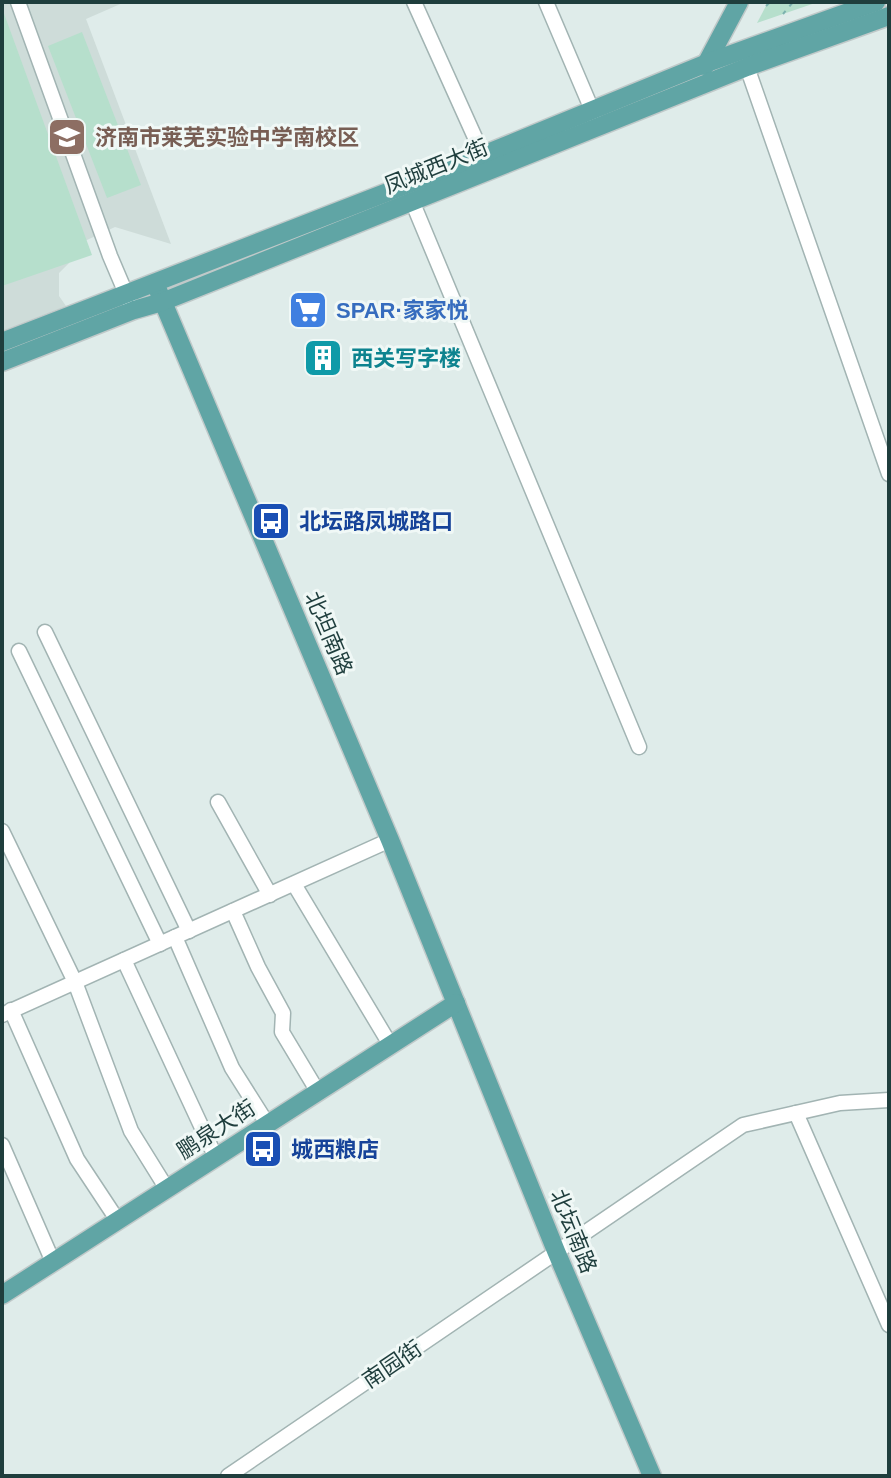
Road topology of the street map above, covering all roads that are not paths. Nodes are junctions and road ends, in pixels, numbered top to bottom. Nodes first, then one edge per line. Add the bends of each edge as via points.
1 (18, 2) edge
2 (414, 2) edge
3 (546, 2) edge
4 (739, 2) edge
5 (876, 2) edge
6 (889, 16) edge
7 (707, 63) junction
8 (747, 67) junction
9 (691, 89) junction
10 (596, 120) junction
11 (486, 162) junction
12 (412, 201) junction
13 (155, 283) junction
14 (130, 302) junction
15 (162, 302) junction
16 (2, 342) edge
17 (2, 362) edge
18 (889, 474) edge
19 (45, 632) dead end
20 (19, 651) dead end
21 (639, 747) dead end
22 (218, 802) dead end
23 (2, 831) edge
24 (390, 840) junction
25 (294, 884) junction
26 (270, 895) junction
27 (233, 911) junction
28 (182, 934) junction
29 (160, 944) junction
30 (124, 960) junction
31 (75, 982) junction
32 (456, 1003) junction
33 (7, 1013) edge
34 (391, 1046) junction
35 (318, 1092) junction
36 (889, 1100) edge
37 (796, 1113) junction
38 (268, 1125) junction
39 (2, 1145) edge
40 (216, 1158) junction
41 (167, 1189) junction
42 (118, 1221) junction
43 (556, 1251) junction
44 (53, 1262) junction
45 (2, 1295) edge
46 (889, 1325) edge
47 (228, 1476) edge
48 (652, 1476) edge

1 - 14 street
2 - 11 street
3 - 10 street
4 - 7 main road
5 - 7 main road, 凤城西大街
6 - 8 main road, 凤城西大街
7 - 9 main road
7 - 10 main road, 凤城西大街
8 - 9 main road, 凤城西大街
8 - 18 street
9 - 10 main road, 凤城西大街
10 - 11 main road, 凤城西大街
11 - 12 main road, 凤城西大街
11 - 13 main road, 凤城西大街
12 - 15 main road, 凤城西大街
12 - 21 street
13 - 14 main road, 凤城西大街
13 - 15 main road, 北坦南路
14 - 15 main road, 凤城西大街
14 - 16 main road, 凤城西大街
14 - 17 main road, 凤城西大街
15 - 24 main road, 北坦南路
19 - 28 street
20 - 29 street
22 - 26 street
23 - 31 street
24 - 25 street
24 - 32 main road, 北坦南路
25 - 26 street
25 - 34 street
26 - 27 street
27 - 28 street
27 - 35 street via 283,1013 282,1032
28 - 29 street
28 - 38 street via 232,1068
29 - 30 street
30 - 31 street
30 - 40 street
31 - 33 street
31 - 41 street via 131,1131
32 - 34 main road, 鹏泉大街
32 - 43 main road, 北坛南路
33 - 42 street via 77,1159
34 - 35 main road, 鹏泉大街
35 - 38 main road, 鹏泉大街
36 - 37 street, 南园街
37 - 43 street, 南园街 via 743,1125
37 - 46 street
38 - 40 main road, 鹏泉大街
39 - 44 street
40 - 41 main road, 鹏泉大街
41 - 42 main road, 鹏泉大街
42 - 44 main road, 鹏泉大街
43 - 47 street, 南园街
43 - 48 main road, 北坛南路
44 - 45 main road, 鹏泉大街

